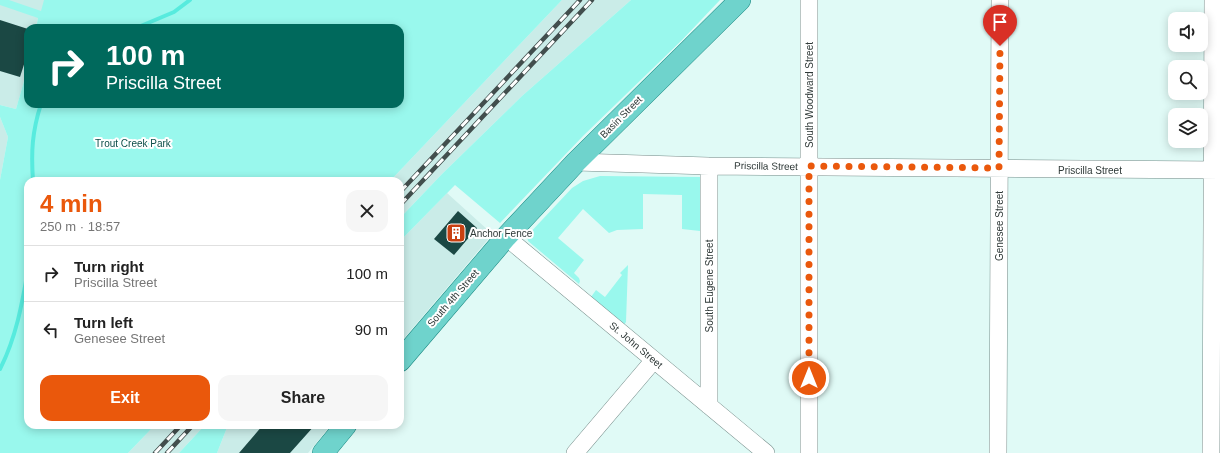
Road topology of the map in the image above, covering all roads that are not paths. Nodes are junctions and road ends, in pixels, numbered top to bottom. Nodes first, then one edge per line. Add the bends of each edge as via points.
1 (740, 0) edge
2 (809, 0) edge
3 (1000, 0) edge
4 (1213, 0) edge
5 (576, 162) junction
6 (709, 166) junction
7 (809, 166) junction
8 (999, 168) junction
9 (1216, 170) edge
10 (506, 237) junction
11 (404, 355) edge
12 (654, 360) junction
13 (709, 406) junction
14 (343, 429) edge
15 (323, 453) edge
16 (575, 453) edge
17 (766, 453) edge
18 (809, 453) edge
19 (998, 453) edge
20 (1211, 453) edge

1 - 5 main road, Basin Street
2 - 7 street, South Woodward Street
3 - 8 street, Genesee Street
4 - 9 street
5 - 6 street, Priscilla Street
5 - 10 main road, Basin Street
6 - 7 street, Priscilla Street
6 - 13 street, South Eugene Street
7 - 8 street, Priscilla Street
7 - 18 street, South Woodward Street
8 - 9 street, Priscilla Street
8 - 19 street, Genesee Street
9 - 20 street
10 - 11 main road, South 4th Street
10 - 12 street, St. John Street
12 - 13 street, St. John Street
12 - 16 street
13 - 17 street, St. John Street
14 - 15 main road

